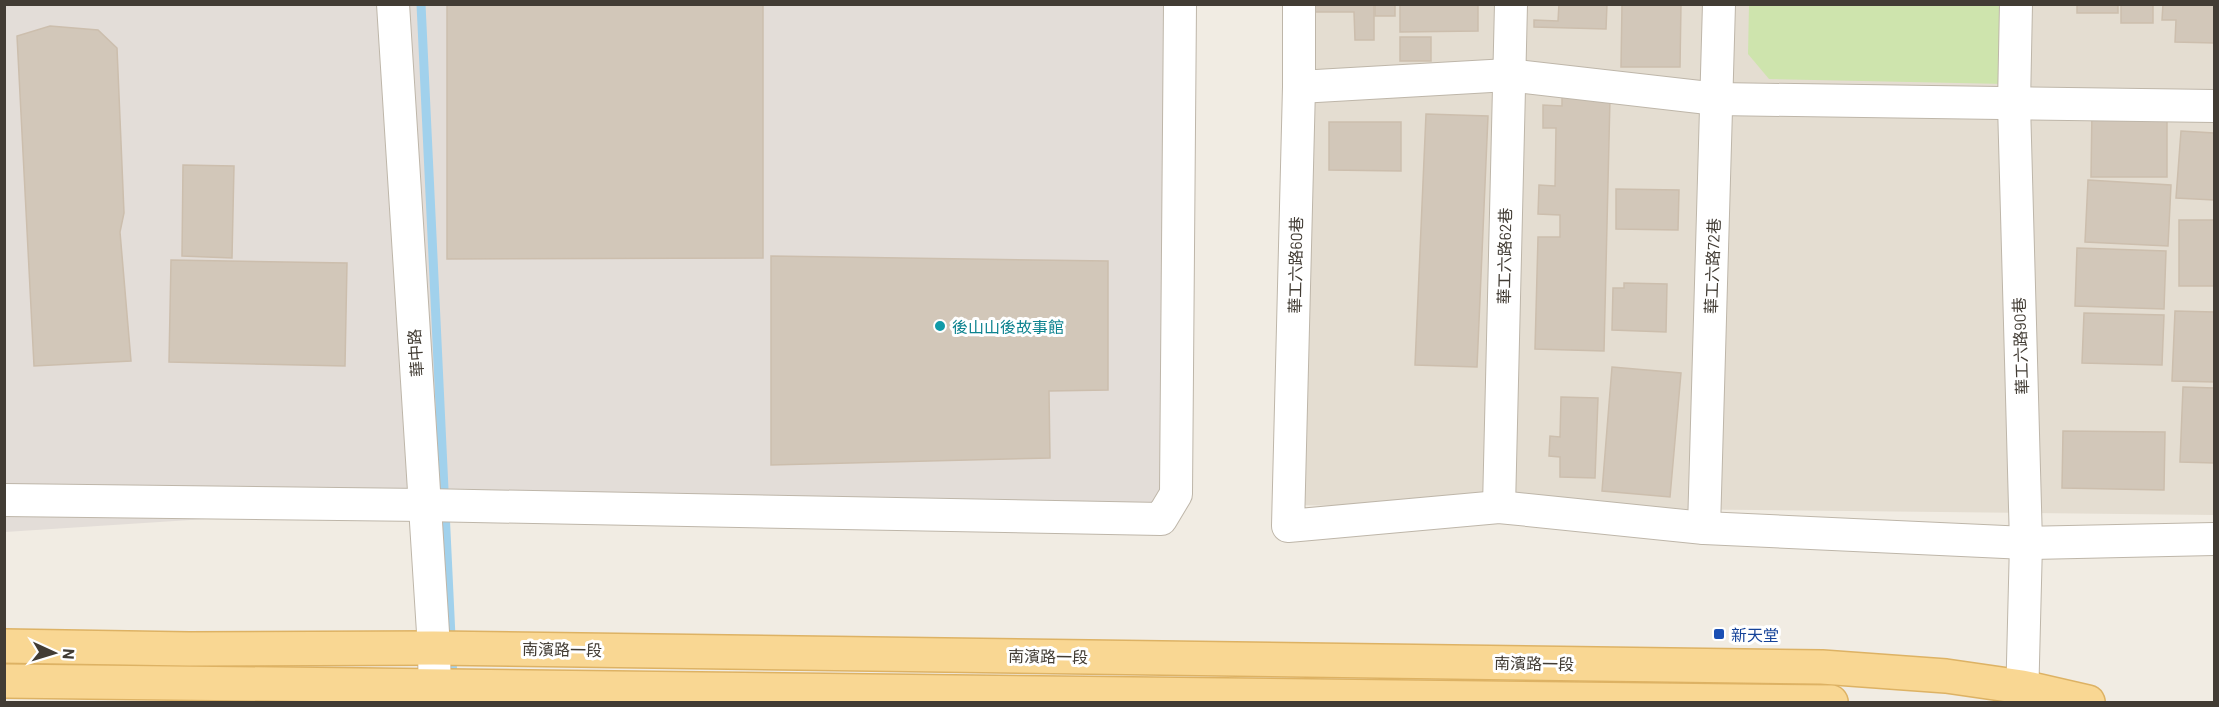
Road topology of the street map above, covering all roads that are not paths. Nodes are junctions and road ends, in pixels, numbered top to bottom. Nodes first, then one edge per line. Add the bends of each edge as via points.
1 (393, 4) edge
2 (1180, 4) edge
3 (1299, 4) edge
4 (1511, 4) edge
5 (1719, 4) edge
6 (2016, 4) edge
7 (1508, 75) junction
8 (1299, 87) junction
9 (1717, 99) junction
10 (2014, 104) junction
11 (2214, 106) edge
12 (4, 500) edge
13 (424, 505) junction
14 (1499, 507) junction
15 (1704, 528) junction
16 (2214, 539) edge
17 (2026, 543) junction
18 (4, 646) edge
19 (434, 648) junction
20 (4, 681) edge
21 (435, 694) edge
22 (2022, 695) edge
23 (1831, 702) edge
24 (2088, 702) edge

1 - 13 street, 華中路
2 - 13 street via 1176,494 1161,519
3 - 8 street, 華工六路60巷
4 - 7 street, 華工六路62巷
5 - 9 street, 華工六路72巷
6 - 10 street, 華工六路90巷
7 - 8 street
7 - 9 street
7 - 14 street, 華工六路62巷
8 - 14 street, 華工六路60巷 via 1288,526
9 - 10 street
9 - 15 street, 華工六路72巷
10 - 11 street
10 - 17 street, 華工六路90巷
12 - 13 street
13 - 19 street, 華中路
14 - 15 street
15 - 17 street
16 - 17 street
17 - 22 street, 華工六路90巷
18 - 19 main road, 南濱路一段
19 - 21 street, 華中路
19 - 22 main road, 南濱路一段 via 1810,667 1946,676
20 - 21 main road
21 - 23 main road
22 - 24 main road, 南濱路一段

